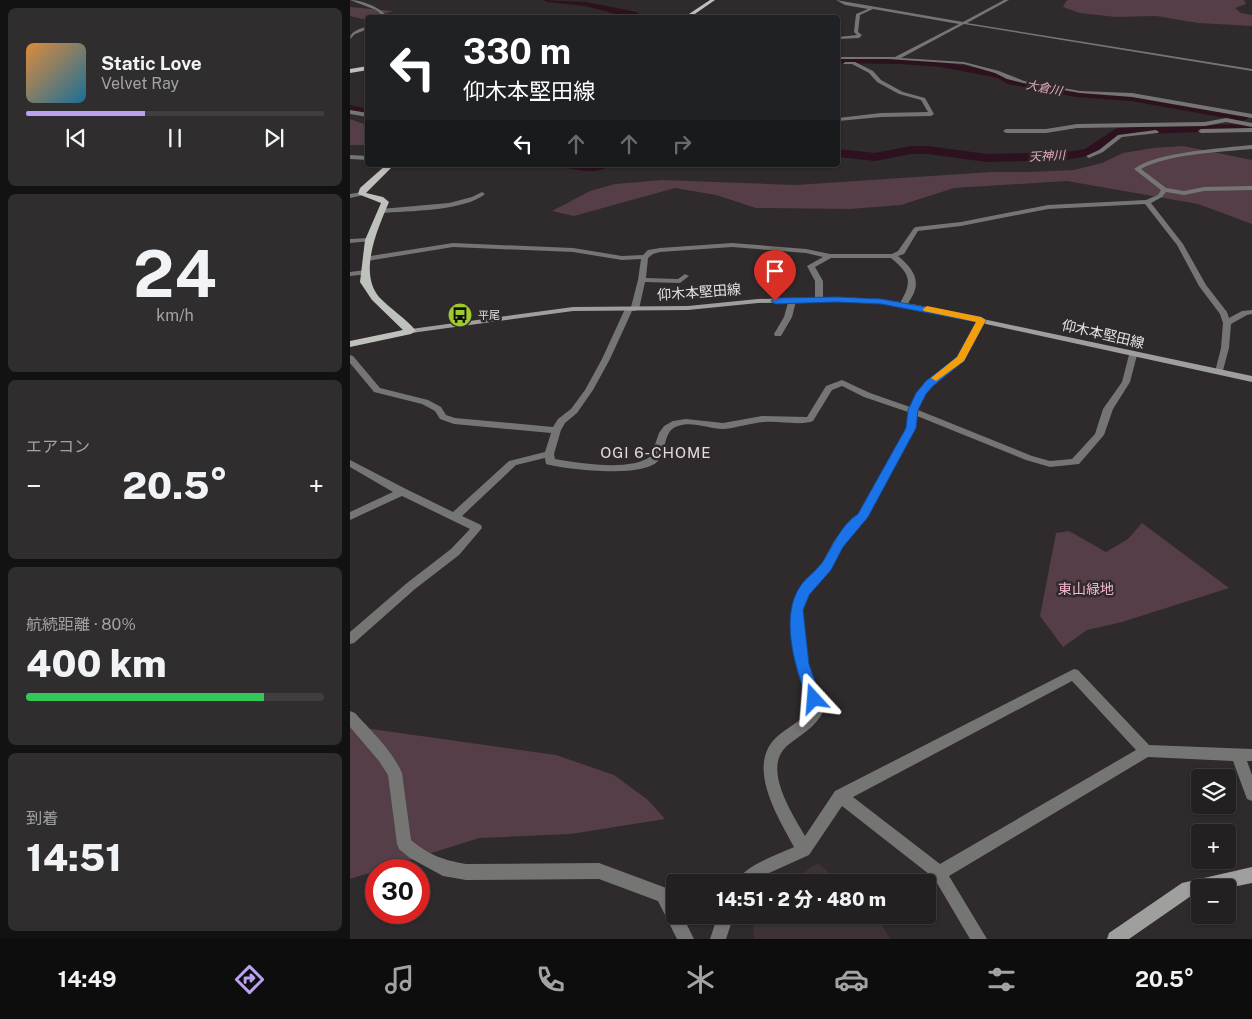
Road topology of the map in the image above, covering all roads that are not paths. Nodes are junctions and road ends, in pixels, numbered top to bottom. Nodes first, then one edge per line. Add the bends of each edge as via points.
1 (352, 0) edge
2 (713, 0) edge
3 (838, 0) edge
4 (1007, 0) edge
5 (869, 3) dead end
6 (861, 6) junction
7 (875, 8) junction
8 (382, 15) edge
9 (690, 15) edge
10 (964, 22) junction
11 (365, 28) edge
12 (350, 38) edge
13 (840, 38) edge
14 (840, 58) edge
15 (897, 58) junction
16 (840, 62) edge
17 (365, 68) edge
18 (1252, 70) edge
19 (350, 71) edge
20 (350, 112) edge
21 (365, 114) edge
22 (840, 120) edge
23 (1250, 121) edge
24 (1252, 130) edge
25 (1006, 131) dead end
26 (1252, 147) edge
27 (1089, 156) dead end
28 (350, 157) edge
29 (365, 158) edge
30 (388, 167) edge
31 (1252, 188) edge
32 (1164, 190) junction
33 (362, 194) junction
34 (482, 194) dead end
35 (350, 196) edge
36 (1147, 202) junction
37 (381, 211) junction
38 (370, 240) junction
39 (350, 242) edge
40 (830, 256) junction
41 (894, 256) junction
42 (645, 257) junction
43 (367, 259) junction
44 (366, 272) junction
45 (350, 274) edge
46 (685, 276) dead end
47 (642, 280) junction
48 (792, 300) junction
49 (819, 300) junction
50 (903, 304) junction
51 (632, 309) junction
52 (1250, 313) edge
53 (981, 320) junction
54 (1227, 323) junction
55 (411, 331) junction
56 (778, 334) dead end
57 (350, 344) edge
58 (1133, 355) junction
59 (350, 358) edge
60 (1219, 372) junction
61 (1252, 379) edge
62 (913, 410) junction
63 (556, 430) junction
64 (549, 454) junction
65 (350, 464) edge
66 (402, 492) junction
67 (350, 516) edge
68 (455, 516) junction
69 (350, 639) edge
70 (350, 717) edge
71 (1146, 751) junction
72 (1237, 754) junction
73 (1252, 754) edge
74 (1252, 794) edge
75 (840, 796) junction
76 (804, 850) junction
77 (939, 873) junction
78 (756, 874) edge
79 (1252, 875) edge
80 (723, 924) edge
81 (686, 939) edge
82 (718, 939) edge
83 (978, 939) edge
84 (1115, 939) edge

1 - 8 street via 377,9
2 - 9 main road
3 - 6 street
4 - 10 street
5 - 6 street
6 - 7 street
7 - 10 street
7 - 13 street via 858,14 858,37
10 - 15 street
10 - 18 street
11 - 12 street via 354,32
14 - 15 street
15 - 23 street via 964,64 1023,82 1080,92 1132,95
16 - 22 street via 853,63 901,94 923,99 931,114
17 - 19 main road
20 - 21 street
23 - 25 street
24 - 27 street via 1125,134
26 - 32 street via 1199,152 1138,166 1138,171
28 - 29 street
30 - 33 main road
31 - 32 street via 1204,189 1184,193
32 - 36 street via 1160,196
33 - 35 street
33 - 37 main road via 383,200
34 - 37 street via 427,208
36 - 41 street via 1048,207 916,229 901,252
36 - 54 street via 1180,244
37 - 38 main road
38 - 39 street
38 - 43 main road
40 - 41 street
40 - 42 street via 732,245 660,250
40 - 49 street via 811,266 819,280
41 - 50 street via 912,276 914,288
42 - 43 street via 453,245
42 - 47 street
43 - 44 main road
44 - 45 street
44 - 55 main road via 365,282 374,298
46 - 47 street via 680,281
47 - 51 street
48 - 49 main road, 仰木本堅田線
48 - 51 main road, 仰木本堅田線
48 - 56 street via 788,317
49 - 50 main road, 仰木本堅田線
50 - 53 main road, 仰木本堅田線
51 - 55 main road, 仰木本堅田線 via 573,309
51 - 63 street via 589,390
52 - 54 street
53 - 58 main road, 仰木本堅田線
53 - 62 street via 960,358 929,384
54 - 60 street
55 - 57 main road
58 - 60 main road, 仰木本堅田線
58 - 62 street via 1126,382 1108,409 1099,435 1075,462 1050,464 1029,458
59 - 63 street via 377,390 425,402 438,409 443,417 454,421
60 - 61 main road, 仰木本堅田線
62 - 64 street via 842,383 829,388 810,419 766,419 735,425 681,422 671,425 665,428 657,457 637,467 573,466 550,462
62 - 76 street via 911,428 862,517 806,589 797,610 802,664 818,710 808,723 773,752 770,779
63 - 64 street
64 - 68 street via 513,463
65 - 66 street
66 - 67 street
66 - 68 street
68 - 69 street via 477,528 466,544
70 - 81 street via 395,773 404,844 415,854 443,868 466,872 599,871 616,876 663,895
71 - 72 street
71 - 75 street via 1074,674
71 - 77 street
72 - 73 street
72 - 74 street
75 - 76 street
75 - 77 street
76 - 78 street
77 - 83 street
79 - 84 main road via 1188,889
80 - 82 street

